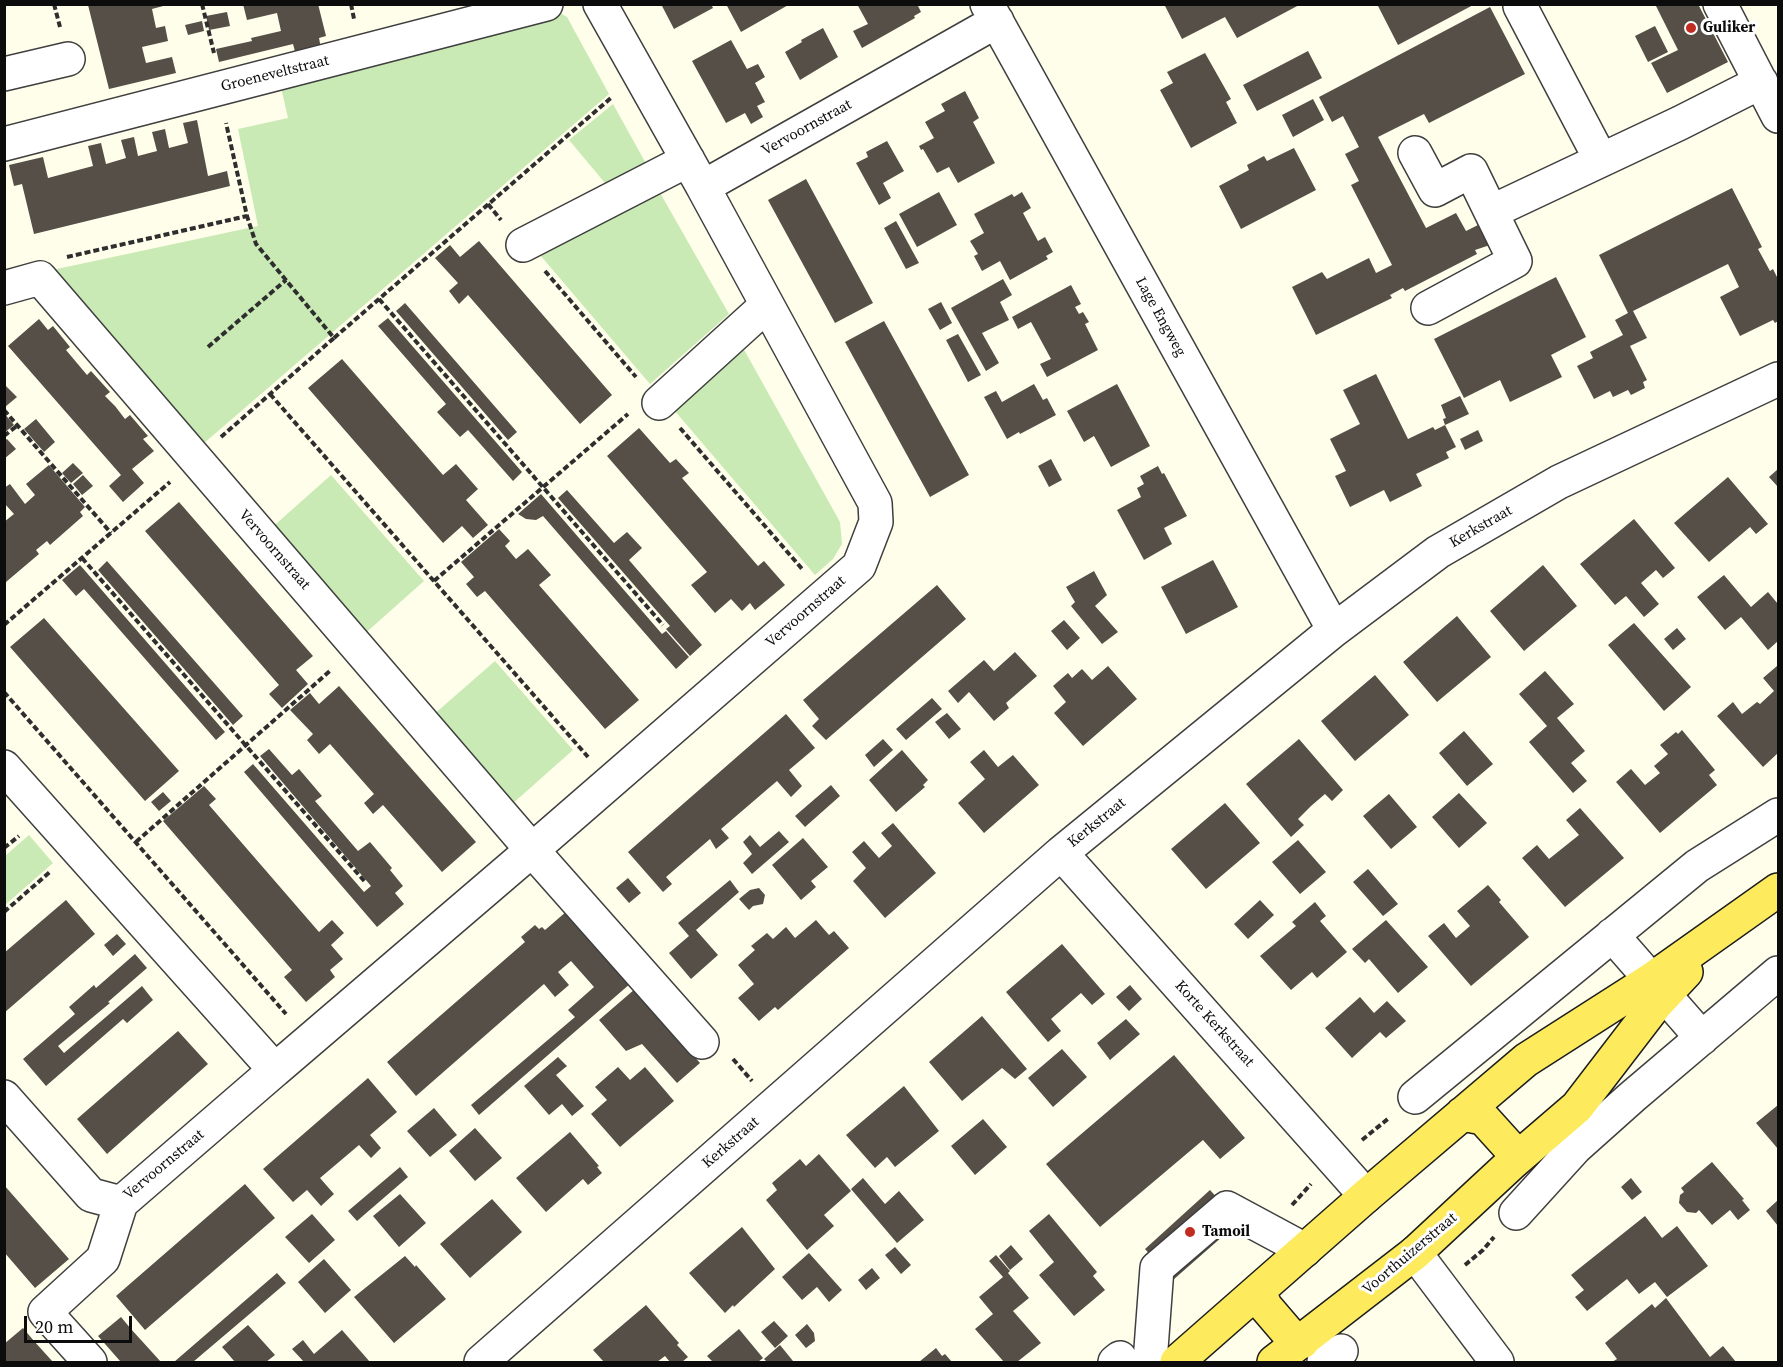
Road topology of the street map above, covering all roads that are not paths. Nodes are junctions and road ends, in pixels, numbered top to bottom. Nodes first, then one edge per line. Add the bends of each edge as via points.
1 (546, 4) edge
2 (600, 4) edge
3 (1720, 4) edge
4 (1520, 6) dead end
5 (992, 13) edge
6 (68, 59) dead end
7 (4, 74) edge
8 (1761, 82) junction
9 (1779, 116) edge
10 (4, 144) edge
11 (1415, 153) dead end
12 (1601, 160) junction
13 (696, 173) junction
14 (1491, 212) junction
15 (523, 245) dead end
16 (4, 288) edge
17 (767, 305) junction
18 (1428, 308) dead end
19 (1779, 379) edge
20 (646, 406) road end
21 (1334, 630) junction
22 (4, 767) edge
23 (1779, 814) edge
24 (532, 850) junction
25 (1061, 853) junction
26 (1779, 890) edge
27 (1612, 934) junction
28 (1779, 974) edge
29 (1657, 987) junction
30 (1702, 1038) junction
31 (702, 1042) road end
32 (275, 1070) junction
33 (4, 1097) edge
34 (1415, 1097) dead end
35 (1462, 1114) junction
36 (1513, 1162) junction
37 (1366, 1196) junction
38 (121, 1203) junction
39 (1516, 1213) dead end
40 (1305, 1250) junction
41 (1415, 1253) junction
42 (1259, 1290) junction
43 (1322, 1352) edge
44 (1128, 1361) edge
45 (90, 1362) edge
46 (481, 1362) edge
47 (1177, 1362) edge
48 (1274, 1362) edge
49 (1497, 1362) edge

1 - 10 street, Groeneveltstraat
2 - 13 street
3 - 8 street
4 - 12 street
5 - 13 street, Vervoornstraat
5 - 21 street, Lage Engweg
6 - 7 street
8 - 9 street
8 - 12 street
11 - 14 street via 1435,190 1471,171
12 - 14 street
13 - 15 street
13 - 17 street, Vervoornstraat
14 - 18 street via 1515,261
16 - 24 street, Vervoornstraat via 40,278
17 - 20 street
17 - 24 street, Vervoornstraat via 875,503 876,522 859,566
19 - 21 street, Kerkstraat via 1559,482 1438,552
21 - 25 street, Kerkstraat
22 - 32 street
23 - 27 street via 1698,866
24 - 31 street, Vervoornstraat
24 - 32 street, Vervoornstraat
25 - 37 street, Korte Kerkstraat
25 - 46 street, Kerkstraat
26 - 29 main road, Voorthuizerstraat
27 - 29 street
27 - 34 street
28 - 30 street
29 - 30 street
29 - 35 main road, Voorthuizerstraat via 1526,1060
29 - 36 main road, Voorthuizerstraat via 1577,1107
30 - 39 street via 1576,1148
32 - 38 street, Vervoornstraat
33 - 38 street, Vervoornstraat via 91,1195
35 - 36 main road via 1483,1118 1511,1149
35 - 37 main road, Voorthuizerstraat
36 - 41 main road, Voorthuizerstraat
37 - 40 main road, Voorthuizerstraat
38 - 45 street via 103,1259 45,1312
40 - 42 main road, Voorthuizerstraat
40 - 44 street via 1227,1208 1157,1268
41 - 43 main road, Voorthuizerstraat
41 - 49 street
42 - 43 main road via 1265,1306 1289,1334
42 - 47 main road, Voorthuizerstraat
43 - 48 main road, Voorthuizerstraat

